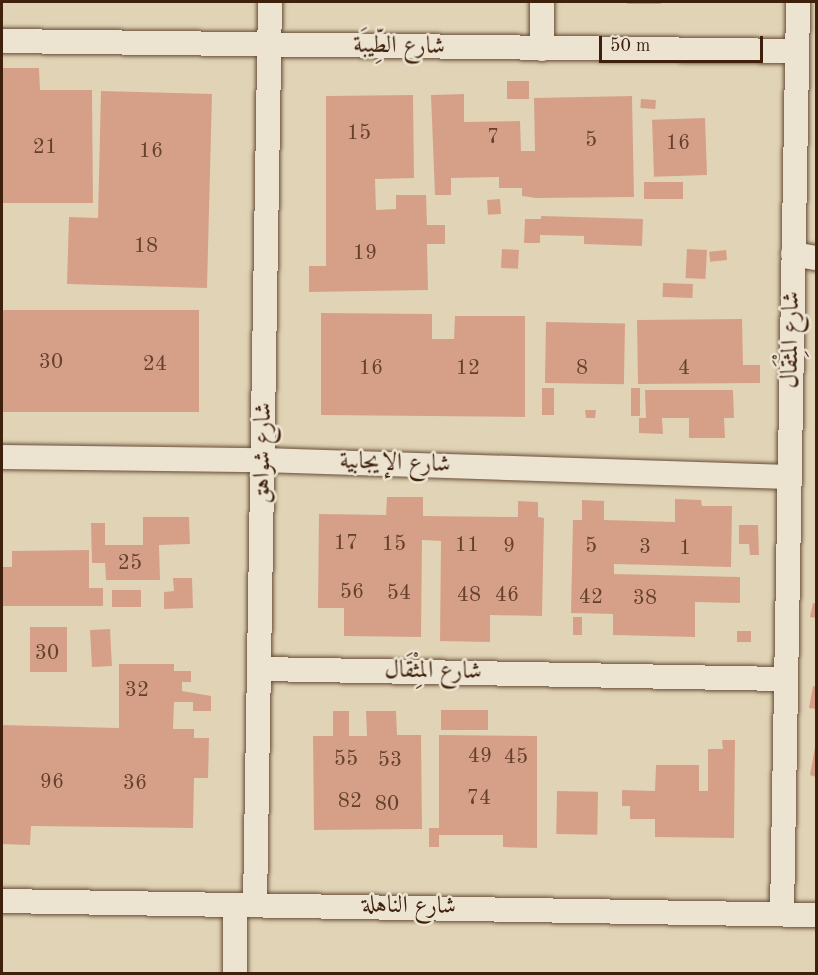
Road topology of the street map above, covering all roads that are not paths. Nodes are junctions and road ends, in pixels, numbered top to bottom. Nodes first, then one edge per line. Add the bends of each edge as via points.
1 (270, 2) edge
2 (543, 2) edge
3 (798, 2) edge
4 (2, 41) edge
5 (268, 45) junction
6 (542, 50) junction
7 (797, 51) junction
8 (805, 256) edge
9 (2, 457) edge
10 (264, 460) junction
11 (789, 477) junction
12 (262, 669) junction
13 (785, 679) junction
14 (2, 902) edge
15 (245, 905) junction
16 (782, 913) junction
17 (816, 915) edge
18 (235, 974) edge

1 - 5 street, شارع شواهق
2 - 6 street
3 - 7 street, شارع المِثْقَال
4 - 5 street, شارع الطِّيبَة
5 - 6 street, شارع الطِّيبَة
5 - 10 street, شارع شواهق
6 - 7 street, شارع الطِّيبَة
7 - 8 street, شارع المِثْقَال
8 - 11 street, شارع المِثْقَال
9 - 10 street, شارع الإيجابية
10 - 11 street, شارع الإيجابية
10 - 12 street, شارع شواهق
11 - 13 street, شارع المِثْقَال
12 - 13 street, شارع المِثْقَال
12 - 15 street, شارع شواهق
13 - 16 street, شارع المِثْقَال
14 - 15 street, شارع الناهلة
15 - 16 street, شارع الناهلة
15 - 18 street, شارع شواهق
16 - 17 street, شارع الناهلة

